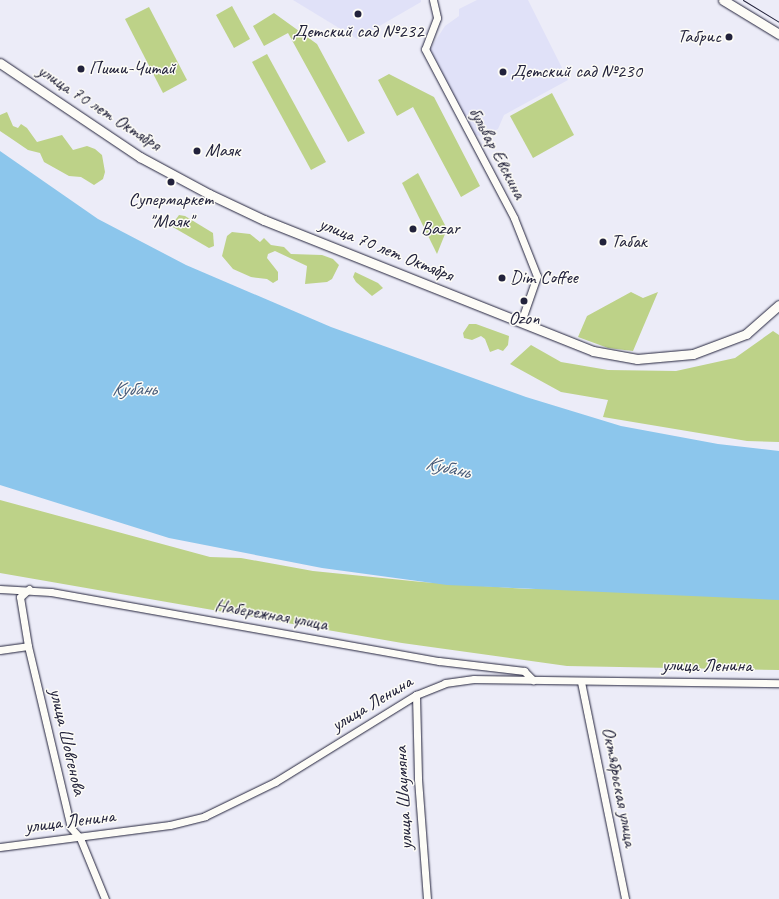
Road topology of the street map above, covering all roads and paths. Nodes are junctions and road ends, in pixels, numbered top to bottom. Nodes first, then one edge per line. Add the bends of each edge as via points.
1 (432, 0) edge
2 (723, 0) edge
3 (779, 34) edge
4 (0, 63) edge
5 (779, 305) edge
6 (521, 322) junction
7 (2, 589) edge
8 (29, 589) junction
9 (20, 596) junction
10 (28, 646) junction
11 (0, 650) edge
12 (533, 680) junction
13 (581, 682) junction
14 (779, 683) edge
15 (416, 695) junction
16 (80, 838) junction
17 (0, 846) edge
18 (105, 899) edge
19 (427, 899) edge
20 (625, 899) edge

1 - 6 street, бульвар Евскина via 437,18 425,49 514,218 537,276
2 - 3 main road
4 - 6 main road, улица 70 лет Октября via 140,157 209,194 264,220
5 - 6 main road, улица 70 лет Октября via 746,334 693,354 672,357 623,358 593,351
7 - 8 street, Набережная улица
7 - 9 street
8 - 9 street
8 - 12 street, Набережная улица via 439,661 524,671
9 - 10 street, улица Шовгенова
10 - 11 street
10 - 16 street, улица Шовгенова via 71,828
12 - 13 street, улица Ленина
12 - 15 street, улица Ленина via 474,678 445,683
13 - 14 street, улица Ленина
13 - 20 street, Октябрьская улица
15 - 16 street, улица Ленина via 238,802 205,816 170,825
15 - 19 street, улица Шаумяна via 418,779
16 - 17 street, улица Ленина
16 - 18 street, улица Шовгенова

